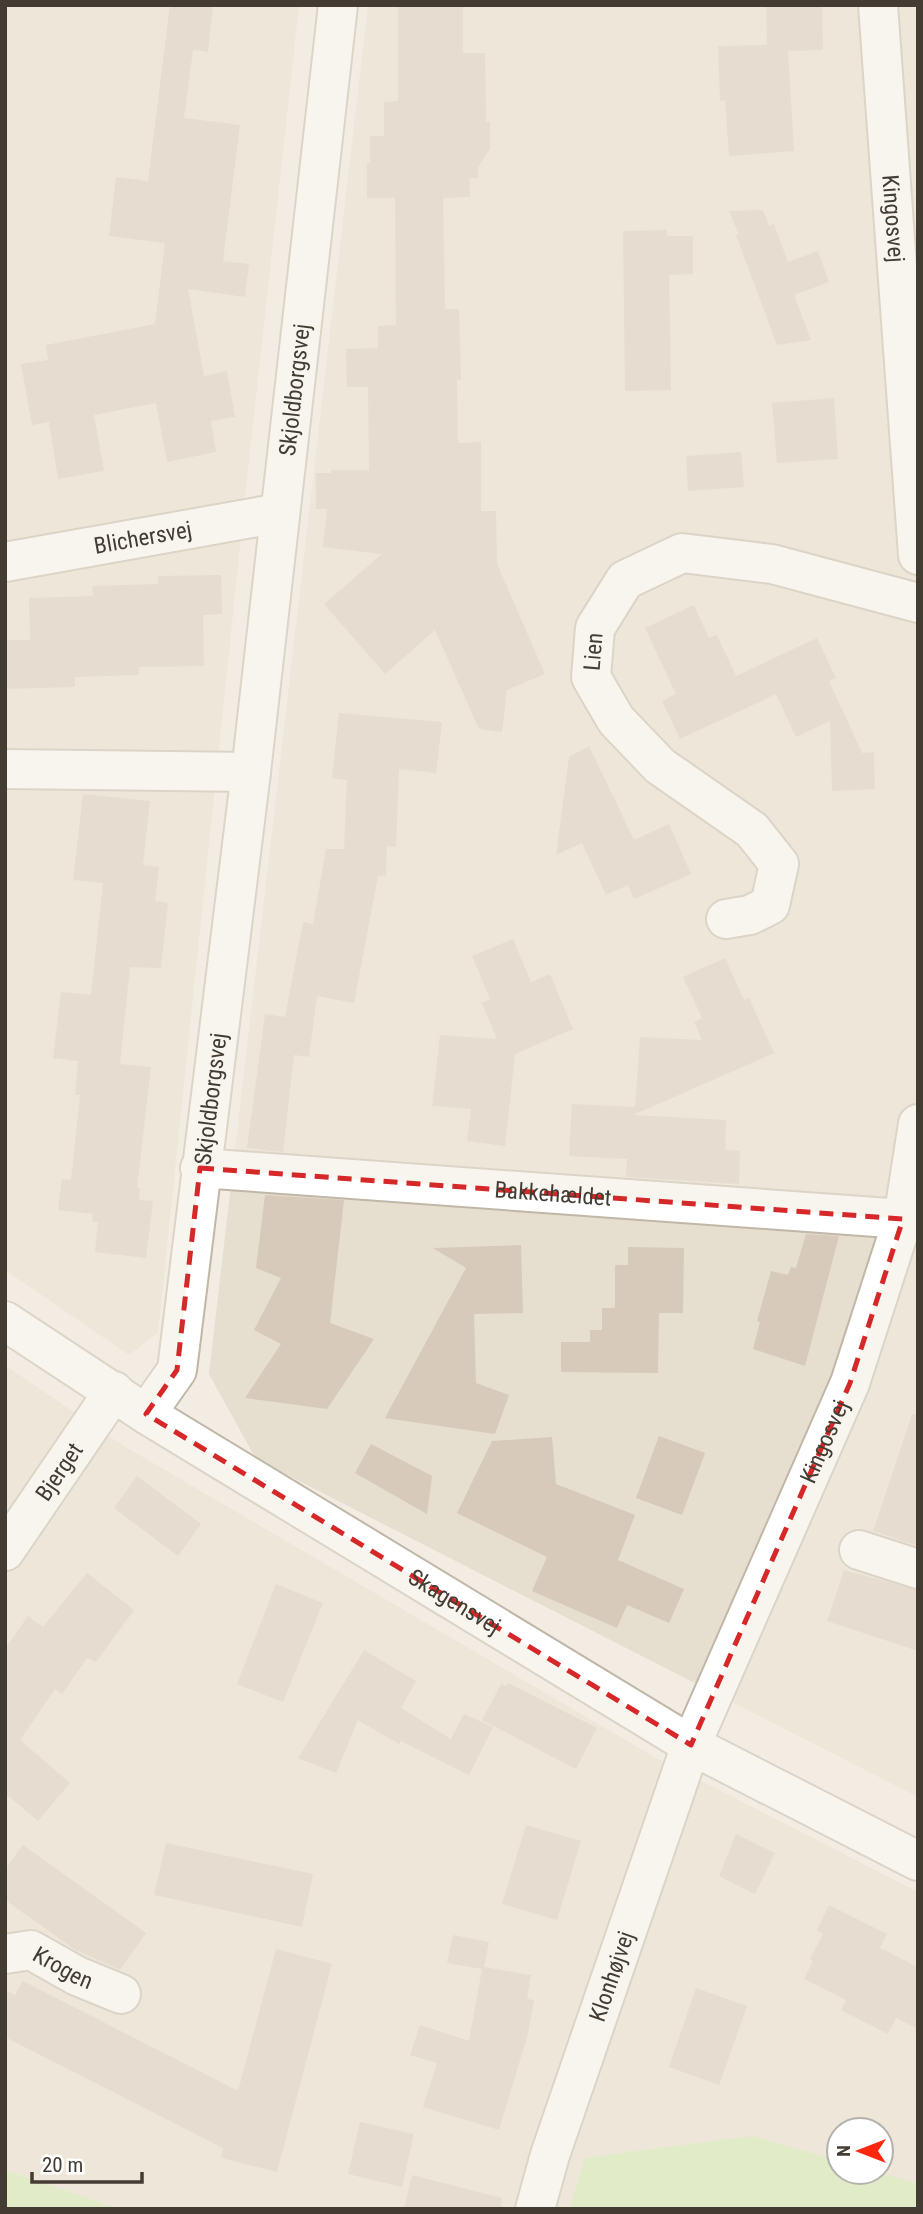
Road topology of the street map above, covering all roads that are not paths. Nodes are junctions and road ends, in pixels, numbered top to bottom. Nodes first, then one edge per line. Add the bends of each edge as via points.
1 (338, 5) edge
2 (878, 5) edge
3 (914, 441) edge
4 (280, 513) junction
5 (918, 555) edge
6 (5, 562) edge
7 (918, 603) edge
8 (5, 769) edge
9 (251, 772) junction
10 (726, 919) dead end
11 (918, 1124) edge
12 (201, 1168) junction
13 (903, 1219) junction
14 (5, 1321) edge
15 (114, 1391) junction
16 (146, 1414) junction
17 (859, 1550) dead end
18 (5, 1551) edge
19 (918, 1569) edge
20 (691, 1745) junction
21 (918, 1861) edge
22 (5, 1954) edge
23 (121, 1994) dead end
24 (535, 2209) edge

1 - 4 street, Skjoldborgsvej
2 - 3 street, Kingosvej
3 - 5 street, Kingosvej
4 - 6 street, Blichersvej
4 - 9 street, Skjoldborgsvej
7 - 10 street, Lien via 772,564 682,554 625,580 595,628 591,677 616,720 660,766 752,830 779,864 770,905
8 - 9 street
9 - 12 street, Skjoldborgsvej
11 - 13 street, Kingosvej
12 - 13 street, Bakkehældet
12 - 16 street, Skjoldborgsvej via 177,1370
13 - 20 street, Kingosvej via 850,1383
14 - 15 street, Skagensvej
15 - 16 street, Skagensvej
15 - 18 street, Bjerget
16 - 20 street, Skagensvej
17 - 19 street
20 - 21 street, Skagensvej
20 - 24 street, Klonhøjvej
22 - 23 street, Krogen via 30,1950

